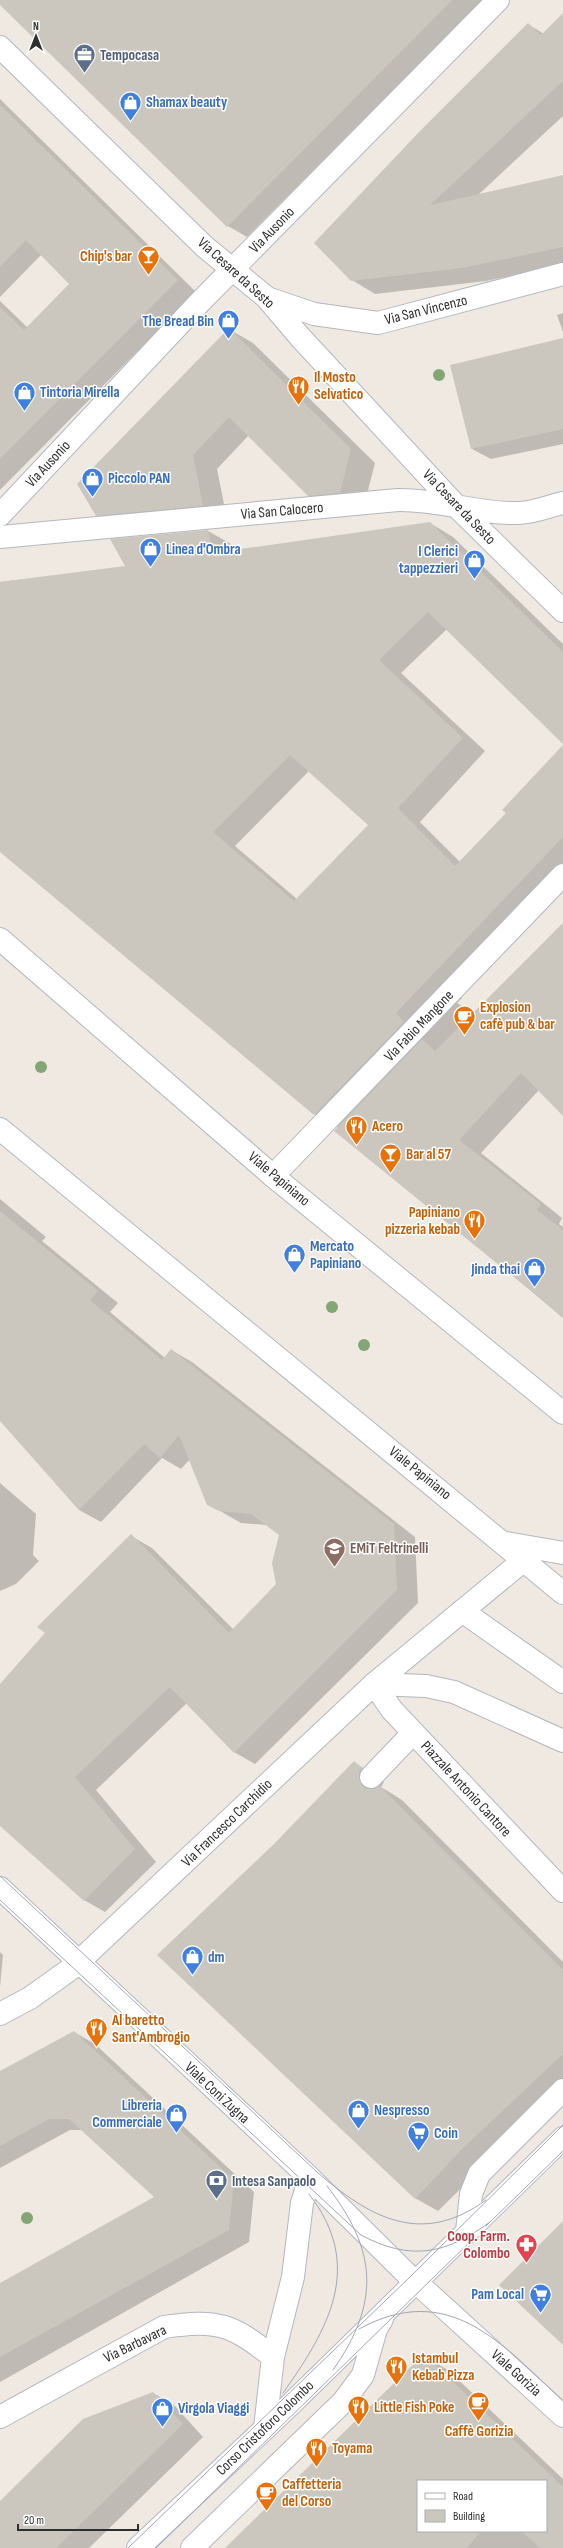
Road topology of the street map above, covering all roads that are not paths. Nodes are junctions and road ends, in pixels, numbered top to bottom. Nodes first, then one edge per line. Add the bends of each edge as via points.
1 (498, 0) edge
2 (0, 47) edge
3 (233, 270) junction
4 (563, 274) edge
5 (266, 297) junction
6 (563, 503) edge
7 (458, 508) junction
8 (0, 515) edge
9 (0, 537) edge
10 (563, 611) edge
11 (563, 876) edge
12 (0, 939) edge
13 (0, 1129) edge
14 (273, 1176) junction
15 (563, 1414) edge
16 (505, 1543) junction
17 (563, 1553) edge
18 (524, 1560) junction
19 (563, 1592) edge
20 (462, 1611) junction
21 (563, 1682) edge
22 (374, 1684) junction
23 (413, 1733) junction
24 (563, 1741) edge
25 (371, 1777) dead end
26 (0, 1888) edge
27 (563, 1891) edge
28 (79, 1961) junction
29 (0, 2014) edge
30 (563, 2090) edge
31 (563, 2138) edge
32 (310, 2178) junction
33 (467, 2231) junction
34 (413, 2279) junction
35 (391, 2307) junction
36 (273, 2357) junction
37 (563, 2416) edge
38 (0, 2417) edge
39 (265, 2428) junction
40 (138, 2548) edge
41 (192, 2548) edge

1 - 3 street, Via Ausonio
2 - 3 street, Via Cesare da Sesto via 206,247
3 - 5 street, Via Cesare da Sesto
3 - 8 street, Via Ausonio
4 - 5 street, Via San Vincenzo via 378,323 314,314
5 - 7 street, Via Cesare da Sesto
6 - 7 street, Via San Calocero via 520,514
7 - 9 street, Via San Calocero via 421,499 398,500
7 - 10 street, Via Cesare da Sesto
11 - 14 street, Via Fabio Mangone
12 - 14 street, Viale Papiniano
13 - 16 street, Viale Papiniano
14 - 15 street, Viale Papiniano
16 - 17 street
16 - 18 street, Viale Papiniano
18 - 19 street
18 - 20 street
20 - 21 street
20 - 22 street
22 - 23 street, Piazzale Antonio Cantore via 392,1710
22 - 24 street via 426,1686 454,1692
22 - 28 street, Via Francesco Carchidio
23 - 25 street
23 - 27 street, Piazzale Antonio Cantore
26 - 28 street, Viale Coni Zugna
28 - 29 street, Via Francesco Carchidio via 30,1998
28 - 32 street, Viale Coni Zugna
30 - 33 street via 479,2174 471,2194
31 - 33 street, Corso Cristoforo Colombo
32 - 34 street, Viale Coni Zugna
32 - 36 street via 302,2203 293,2277
33 - 34 street, Corso Cristoforo Colombo
34 - 35 street, Corso Cristoforo Colombo
34 - 37 street, Viale Gorizia
35 - 39 street, Corso Cristoforo Colombo
35 - 41 street, Corso Cristoforo Colombo via 376,2328 363,2375 343,2402
36 - 38 street, Via Barbavara via 245,2334 217,2324 192,2323 164,2327
36 - 39 street
39 - 40 street, Corso Cristoforo Colombo

